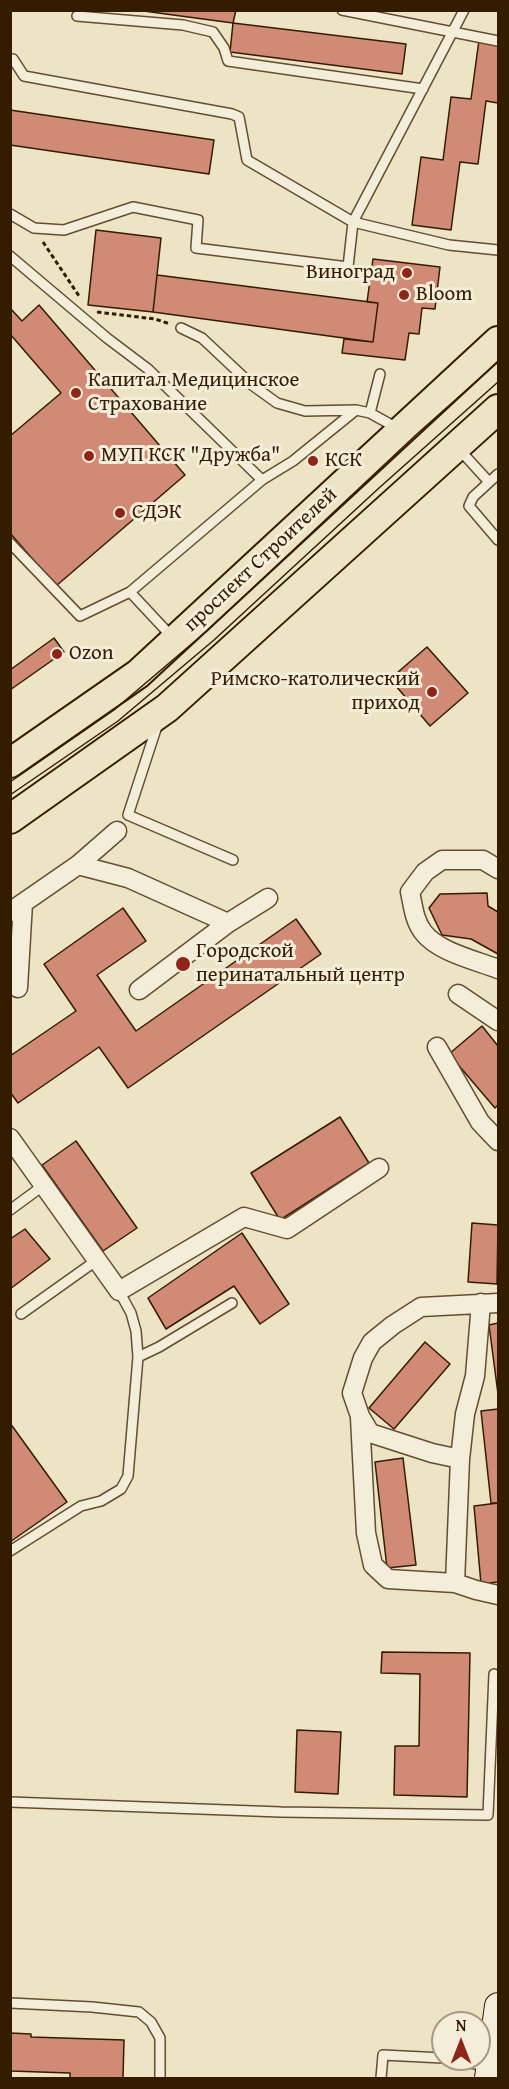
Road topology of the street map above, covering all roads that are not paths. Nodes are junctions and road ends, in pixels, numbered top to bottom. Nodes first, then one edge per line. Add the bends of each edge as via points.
1 (342, 10) edge
2 (464, 10) edge
3 (77, 16) dead end
4 (452, 32) junction
5 (498, 41) edge
6 (10, 58) edge
7 (423, 89) junction
8 (10, 214) edge
9 (353, 222) junction
10 (498, 250) edge
11 (10, 256) edge
12 (181, 328) road end
13 (498, 341) edge
14 (380, 374) dead end
15 (498, 409) edge
16 (356, 410) junction
17 (370, 413) junction
18 (402, 430) junction
19 (457, 447) junction
20 (498, 474) edge
21 (262, 480) junction
22 (489, 482) junction
23 (498, 540) edge
24 (10, 543) edge
25 (130, 592) junction
26 (174, 640) junction
27 (161, 712) junction
28 (10, 763) edge
29 (10, 819) edge
30 (117, 831) dead end
31 (233, 860) dead end
32 (78, 865) junction
33 (498, 869) edge
34 (268, 898) dead end
35 (17, 907) edge
36 (228, 923) junction
37 (498, 969) edge
38 (18, 988) dead end
39 (139, 990) dead end
40 (458, 994) dead end
41 (498, 1021) edge
42 (437, 1047) dead end
43 (10, 1138) edge
44 (498, 1141) edge
45 (379, 1168) dead end
46 (44, 1185) junction
47 (10, 1210) edge
48 (97, 1260) junction
49 (118, 1291) junction
50 (232, 1303) dead end
51 (490, 1303) edge
52 (21, 1314) dead end
53 (138, 1357) junction
54 (360, 1416) junction
55 (460, 1459) junction
56 (10, 1551) edge
57 (455, 1583) junction
58 (498, 1595) edge
59 (495, 1674) dead end
60 (10, 1802) edge
61 (10, 2003) edge
62 (498, 2006) edge
63 (431, 2057) edge
64 (489, 2073) edge
65 (160, 2079) edge
66 (381, 2079) edge

1 - 4 lane
2 - 4 lane
3 - 7 lane via 183,25 213,32 228,61
4 - 5 lane
4 - 7 lane
6 - 9 lane via 24,76 239,117 247,160
7 - 9 lane
8 - 9 lane via 34,228 64,230 133,207 198,220 196,248 348,267
9 - 10 lane via 449,245
11 - 21 lane via 148,369
12 - 16 lane via 202,338 277,403 305,411
13 - 18 main road, проспект Строителей
14 - 17 lane
15 - 19 main road
16 - 17 lane
16 - 21 lane via 293,461
17 - 18 lane
18 - 26 main road, проспект Строителей
19 - 22 lane
19 - 27 main road
20 - 22 lane
21 - 25 lane
22 - 23 lane via 469,506
24 - 25 lane via 80,616
25 - 26 lane
26 - 28 main road, проспект Строителей via 138,674
27 - 29 main road
27 - 31 lane via 128,815
30 - 32 street
32 - 35 street
32 - 36 street via 128,878
33 - 37 street via 483,860 442,860 425,872 410,892 423,933 446,950
34 - 36 street
35 - 38 street
36 - 39 street
40 - 41 street
42 - 44 street via 480,1122
43 - 46 street
45 - 49 street via 286,1229 244,1216
46 - 47 lane
46 - 48 street
48 - 49 street
48 - 52 lane
49 - 53 lane via 131,1313
50 - 53 lane
51 - 54 street via 421,1307 372,1342 352,1393
51 - 55 street via 465,1414
53 - 56 lane via 128,1476 121,1489 101,1501 81,1506
54 - 55 street via 370,1433
54 - 57 street via 366,1533 373,1565 388,1579
55 - 57 street
57 - 58 street
59 - 60 lane via 488,1815
61 - 65 lane via 139,2012 151,2022 160,2038
62 - 64 main road
63 - 66 lane via 383,2055

